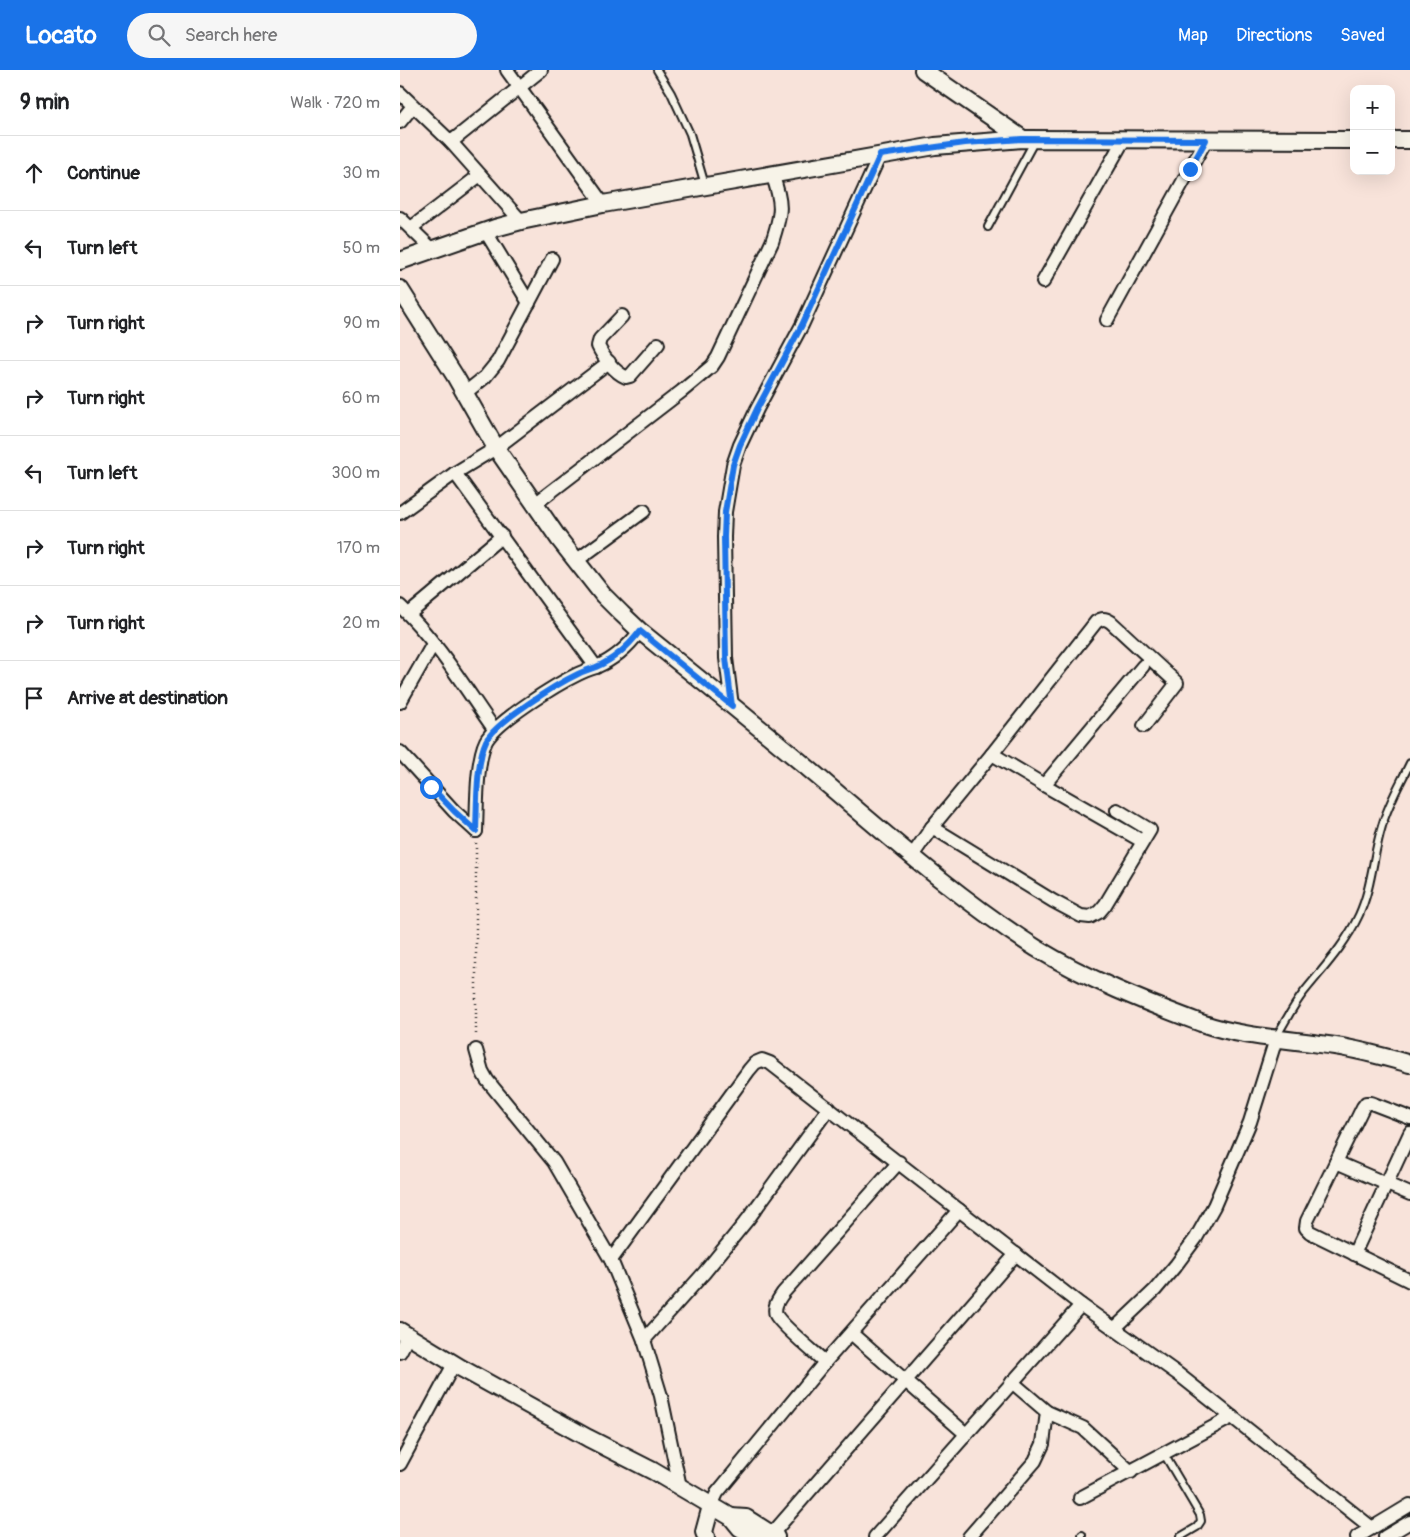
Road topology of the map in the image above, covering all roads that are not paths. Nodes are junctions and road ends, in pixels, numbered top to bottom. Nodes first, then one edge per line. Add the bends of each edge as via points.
1 (507, 70) edge
2 (541, 70) edge
3 (657, 70) edge
4 (923, 70) edge
5 (520, 88) junction
6 (400, 93) edge
7 (413, 106) junction
8 (400, 122) edge
9 (1029, 139) junction
10 (1124, 139) junction
11 (1206, 140) junction
12 (1350, 140) edge
13 (1395, 140) edge
14 (1410, 140) edge
15 (451, 142) junction
16 (880, 155) junction
17 (772, 174) junction
18 (480, 175) junction
19 (705, 186) junction
20 (603, 204) junction
21 (400, 218) edge
22 (521, 221) junction
23 (988, 227) dead end
24 (411, 228) junction
25 (486, 232) junction
26 (433, 250) junction
27 (552, 259) dead end
28 (400, 261) edge
29 (1043, 282) dead end
30 (400, 290) edge
31 (529, 303) junction
32 (622, 316) dead end
33 (1106, 320) dead end
34 (658, 344) dead end
35 (609, 362) junction
36 (465, 393) junction
37 (496, 448) junction
38 (455, 473) junction
39 (535, 504) junction
40 (401, 511) edge
41 (644, 511) dead end
42 (502, 536) junction
43 (576, 561) junction
44 (404, 610) edge
45 (642, 633) junction
46 (434, 644) junction
47 (1143, 666) dead end
48 (596, 667) junction
49 (400, 702) edge
50 (732, 706) junction
51 (1144, 726) dead end
52 (494, 729) junction
53 (400, 752) edge
54 (992, 754) junction
55 (1410, 763) edge
56 (1044, 785) junction
57 (1117, 810) dead end
58 (932, 827) junction
59 (1142, 841) junction
60 (912, 856) junction
61 (1276, 1039) junction
62 (476, 1050) road end
63 (1410, 1064) edge
64 (829, 1108) junction
65 (1410, 1118) edge
66 (1410, 1133) edge
67 (899, 1162) junction
68 (1336, 1162) junction
69 (1386, 1184) junction
70 (1410, 1194) edge
71 (959, 1210) junction
72 (1016, 1254) junction
73 (1354, 1254) junction
74 (611, 1260) junction
75 (1410, 1281) edge
76 (1081, 1305) junction
77 (1114, 1329) junction
78 (404, 1334) edge
79 (851, 1334) junction
80 (644, 1340) junction
81 (400, 1352) edge
82 (826, 1362) junction
83 (457, 1366) junction
84 (905, 1381) junction
85 (1012, 1382) junction
86 (1048, 1412) junction
87 (1232, 1417) junction
88 (966, 1434) junction
89 (1164, 1454) junction
90 (400, 1464) edge
91 (1131, 1472) junction
92 (680, 1488) junction
93 (1080, 1498) dead end
94 (1410, 1505) edge
95 (711, 1506) junction
96 (731, 1517) junction
97 (1410, 1522) edge
98 (1372, 1528) junction
99 (702, 1535) edge
100 (774, 1536) edge
101 (756, 1537) edge
102 (875, 1537) edge
103 (969, 1537) edge
104 (1180, 1537) edge
105 (1357, 1537) edge
106 (1385, 1537) edge

1 - 5 street
2 - 5 street
3 - 19 lane via 690,134
4 - 9 street
5 - 15 street
5 - 20 street
6 - 7 street
7 - 8 street
7 - 15 street
9 - 10 street
9 - 16 street via 955,144
9 - 23 lane
10 - 11 street
10 - 29 street
11 - 12 street
11 - 33 street
13 - 14 street
15 - 18 street
16 - 17 street
16 - 50 street via 733,465 724,537 726,658
17 - 19 street
17 - 39 street via 781,206 776,232 712,366
18 - 22 street
18 - 24 street
19 - 20 street
20 - 22 street
21 - 24 street
22 - 25 street
24 - 26 street
25 - 26 street
25 - 31 street
26 - 28 street
27 - 31 street
30 - 36 street
31 - 36 street via 498,360 485,377
32 - 35 street via 599,342
34 - 35 street via 626,377
35 - 37 street
36 - 37 street
37 - 38 street
37 - 39 street
38 - 40 street
38 - 42 street
39 - 43 street
41 - 43 street
42 - 44 street
42 - 48 street
43 - 45 street
44 - 46 street
45 - 48 street via 624,650
45 - 50 street
46 - 49 street
46 - 52 street
47 - 56 street
48 - 52 street via 573,676
50 - 60 street
51 - 54 street via 1176,684 1111,622 1101,619
52 - 53 street via 482,755 476,831
54 - 56 street
54 - 58 street
55 - 61 lane via 1386,813 1367,890 1351,933 1293,1008
56 - 59 street
57 - 59 street via 1150,830
58 - 59 street via 1060,905 1090,917 1105,905
58 - 60 street
60 - 61 street via 988,916 1038,949 1085,974 1204,1024
61 - 63 street via 1364,1051
61 - 77 street via 1250,1122 1214,1206 1176,1265
62 - 74 street via 487,1080 554,1162
64 - 67 street
64 - 74 street via 770,1062 762,1060 755,1063
64 - 80 street via 748,1219
65 - 68 street via 1366,1103
66 - 69 street
67 - 71 street
67 - 82 street via 776,1304 776,1314 781,1322
68 - 69 street
68 - 73 street via 1306,1228
69 - 70 street
69 - 73 street
71 - 72 street
71 - 79 street
72 - 76 street
72 - 84 street
73 - 75 street
74 - 80 street
76 - 77 street
76 - 85 street
77 - 87 street
78 - 81 street
78 - 83 street
79 - 82 street
79 - 84 street
80 - 92 street via 661,1396
82 - 95 street via 717,1494
83 - 90 street
83 - 92 street
84 - 88 street
84 - 100 street
85 - 86 street
85 - 88 street
86 - 91 street via 1083,1428
86 - 103 street via 1035,1461
87 - 89 street
87 - 98 street
88 - 102 street
89 - 91 street
89 - 104 lane via 1200,1515 1197,1527
91 - 93 street
92 - 95 street
94 - 98 street
95 - 96 street
95 - 99 street
96 - 100 street via 746,1518
96 - 101 street via 740,1528
97 - 106 street
98 - 105 street

